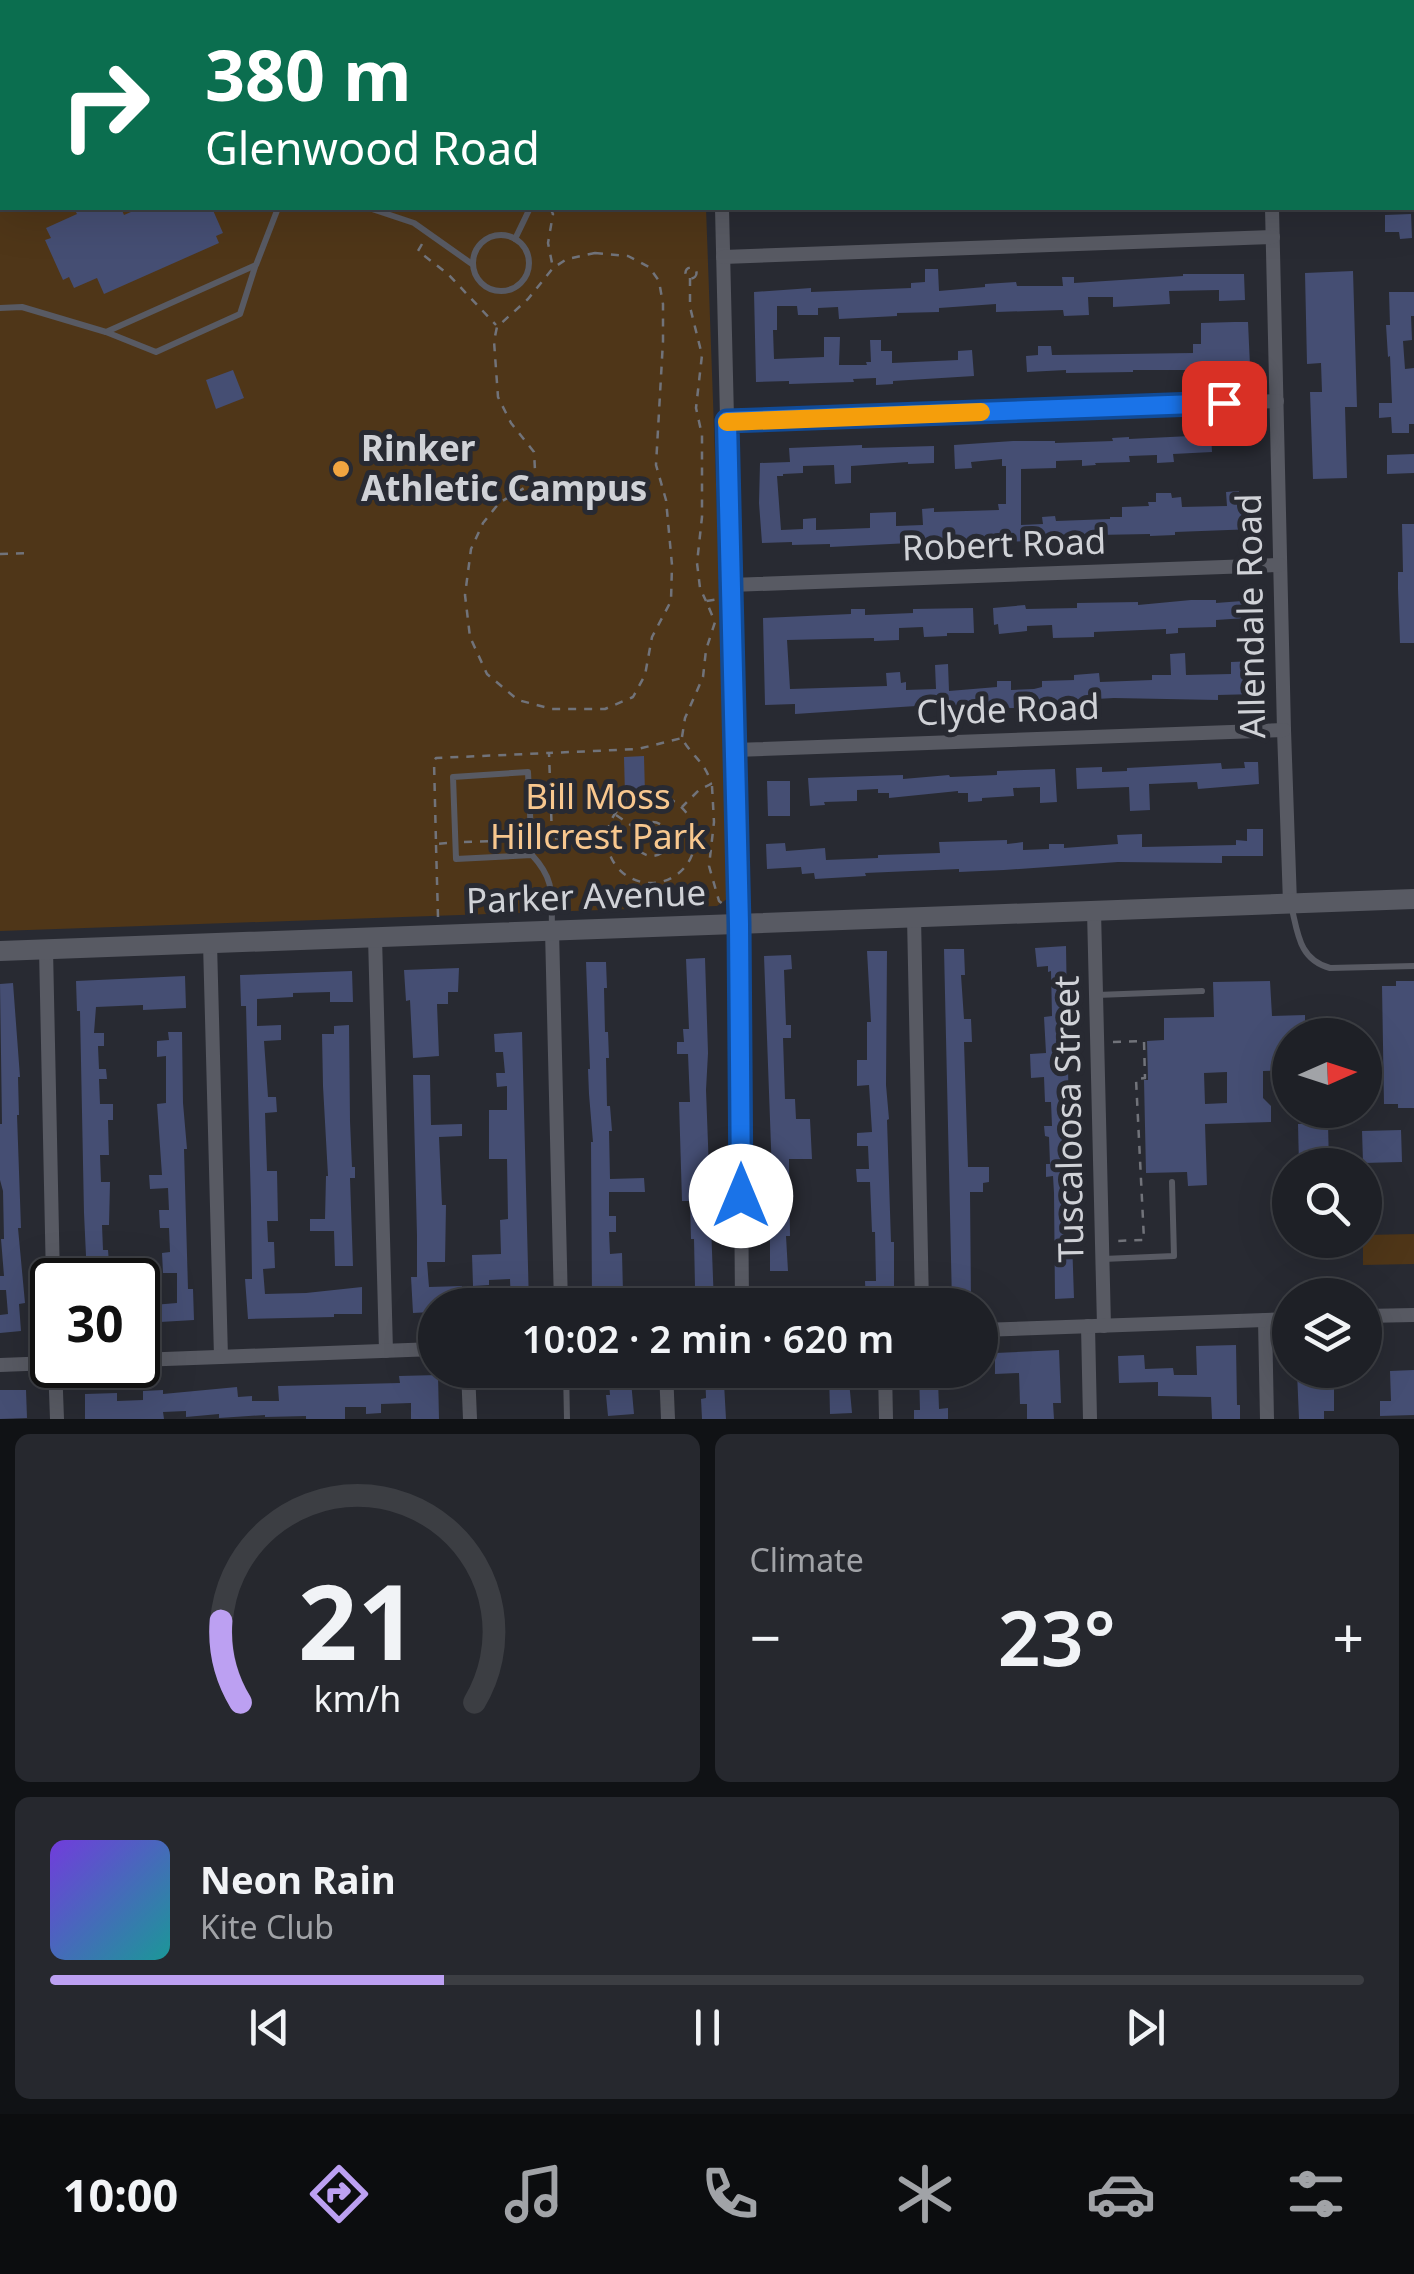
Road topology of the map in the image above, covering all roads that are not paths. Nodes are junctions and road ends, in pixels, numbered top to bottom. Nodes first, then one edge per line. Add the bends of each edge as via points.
1 (277, 210) edge
2 (375, 210) edge
3 (529, 210) edge
4 (722, 210) edge
5 (1272, 210) edge
6 (1273, 237) junction
7 (515, 239) junction
8 (723, 258) junction
9 (472, 264) junction
10 (256, 266) junction
11 (0, 308) edge
12 (106, 332) junction
13 (1276, 401) junction
14 (727, 421) junction
15 (1280, 565) junction
16 (731, 592) junction
17 (1284, 730) junction
18 (735, 750) junction
19 (532, 855) junction
20 (1414, 899) edge
21 (1290, 903) junction
22 (1094, 911) junction
23 (914, 917) junction
24 (739, 924) junction
25 (552, 930) junction
26 (374, 937) junction
27 (210, 943) junction
28 (46, 949) junction
29 (0, 951) edge
30 (1414, 966) edge
31 (1202, 992) dead end
32 (1096, 994) junction
33 (1172, 1182) dead end
34 (53, 1258) edge
35 (1102, 1259) junction
36 (561, 1288) edge
37 (742, 1288) edge
38 (922, 1288) edge
39 (1414, 1315) edge
40 (1382, 1316) edge
41 (1264, 1320) junction
42 (1272, 1320) edge
43 (1096, 1326) junction
44 (998, 1329) edge
45 (418, 1350) edge
46 (386, 1351) junction
47 (220, 1357) junction
48 (160, 1359) edge
49 (0, 1364) edge
50 (30, 1364) edge
51 (55, 1388) edge
52 (469, 1388) edge
53 (566, 1388) edge
54 (667, 1388) edge
55 (885, 1388) edge
56 (57, 1419) edge
57 (470, 1419) edge
58 (567, 1419) edge
59 (668, 1419) edge
60 (886, 1419) edge
61 (1090, 1419) edge
62 (1267, 1419) edge

1 - 10 lane
2 - 9 lane via 414,223
3 - 7 lane
4 - 8 street
5 - 6 street, Allendale Road
6 - 8 street
6 - 13 street, Allendale Road
7 - 9 lane via 490,237
7 - 9 lane via 529,260 518,286 493,290 477,279
8 - 14 street
10 - 12 lane
10 - 12 lane via 240,314 156,352
11 - 12 lane via 22,306
13 - 14 street
13 - 15 street, Allendale Road
14 - 16 street
15 - 16 street, Robert Road
15 - 17 street, Allendale Road
16 - 18 street
17 - 18 street, Clyde Road
17 - 21 street, Allendale Road
18 - 24 street
19 - 19 lane via 456,859 453,777 528,772
19 - 25 lane via 550,884
20 - 21 street, Parker Avenue
21 - 22 street, Parker Avenue
21 - 30 lane via 1302,949 1319,965
22 - 23 street, Parker Avenue
22 - 32 street, Tuscaloosa Street
23 - 24 street, Parker Avenue
23 - 38 street
24 - 25 street, Parker Avenue
24 - 37 street
25 - 26 street, Parker Avenue
25 - 36 street
26 - 27 street, Parker Avenue
26 - 46 street
27 - 28 street, Parker Avenue
27 - 47 street
28 - 29 street, Parker Avenue
28 - 34 street
31 - 32 lane
32 - 35 street, Tuscaloosa Street
33 - 35 lane via 1174,1256
35 - 43 street, Tuscaloosa Street
39 - 40 street
41 - 42 street
41 - 43 street
41 - 62 street
43 - 44 street
43 - 61 street, Tuscaloosa Street
45 - 46 street
46 - 47 street
47 - 48 street
49 - 50 street
51 - 56 street
52 - 57 street
53 - 58 lane
54 - 59 street
55 - 60 street

